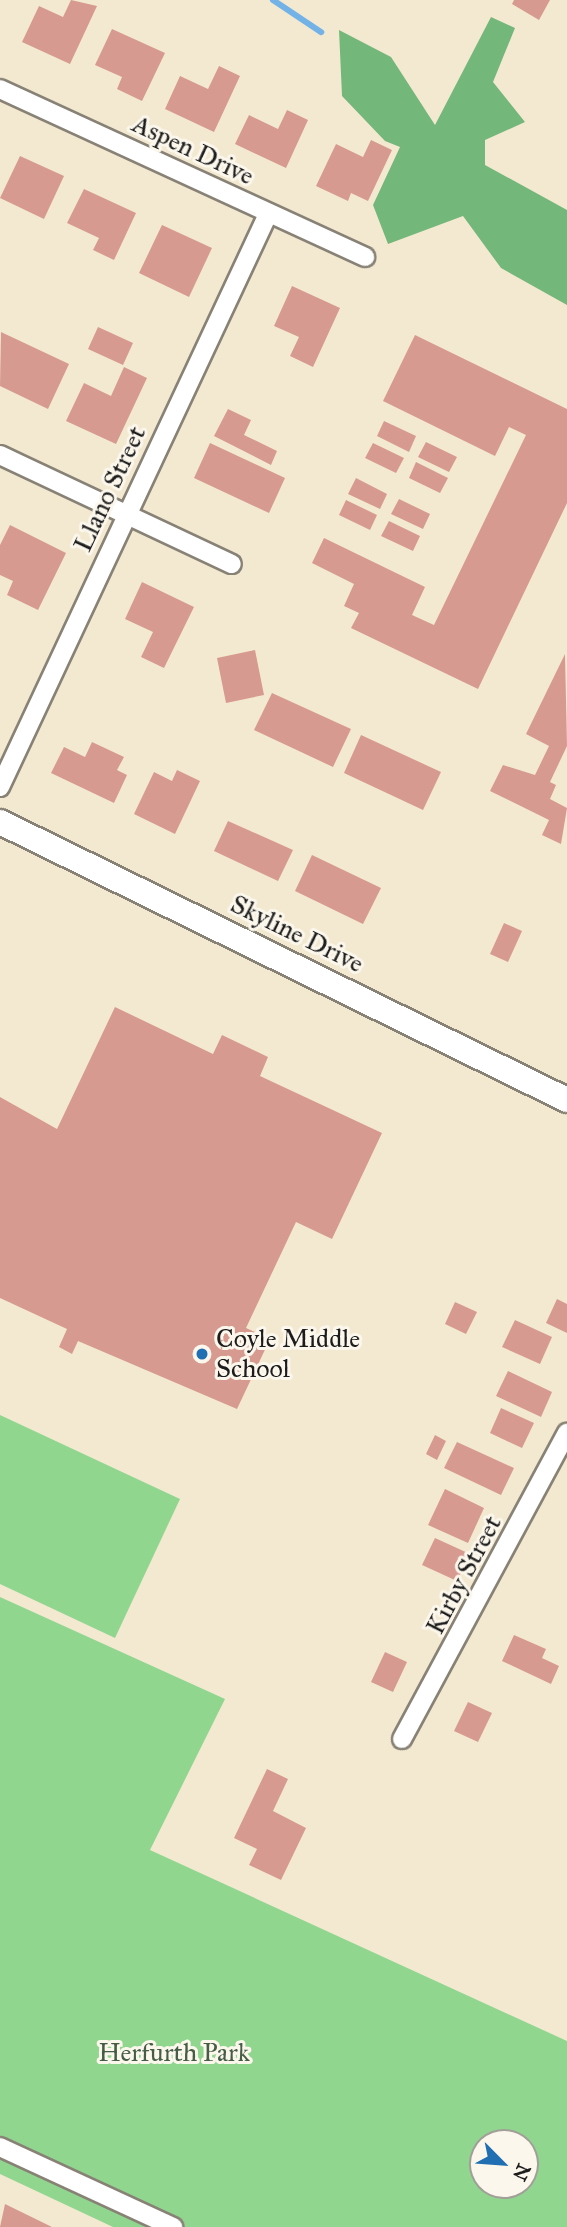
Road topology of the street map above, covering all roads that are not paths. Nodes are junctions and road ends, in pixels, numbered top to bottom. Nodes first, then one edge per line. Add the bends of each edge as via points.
1 (0, 89) edge
2 (268, 214) junction
3 (365, 257) dead end
4 (0, 455) edge
5 (126, 516) junction
6 (232, 564) dead end
7 (0, 787) edge
8 (0, 822) edge
9 (567, 1100) edge
10 (567, 1433) edge
11 (401, 1739) dead end
12 (0, 2147) edge
13 (173, 2227) edge

1 - 2 street, Aspen Drive
2 - 3 street, Aspen Drive
2 - 5 street, Llano Street
4 - 5 street
5 - 6 street
5 - 7 street, Llano Street
8 - 9 street, Skyline Drive
10 - 11 street, Kirby Street
12 - 13 street

